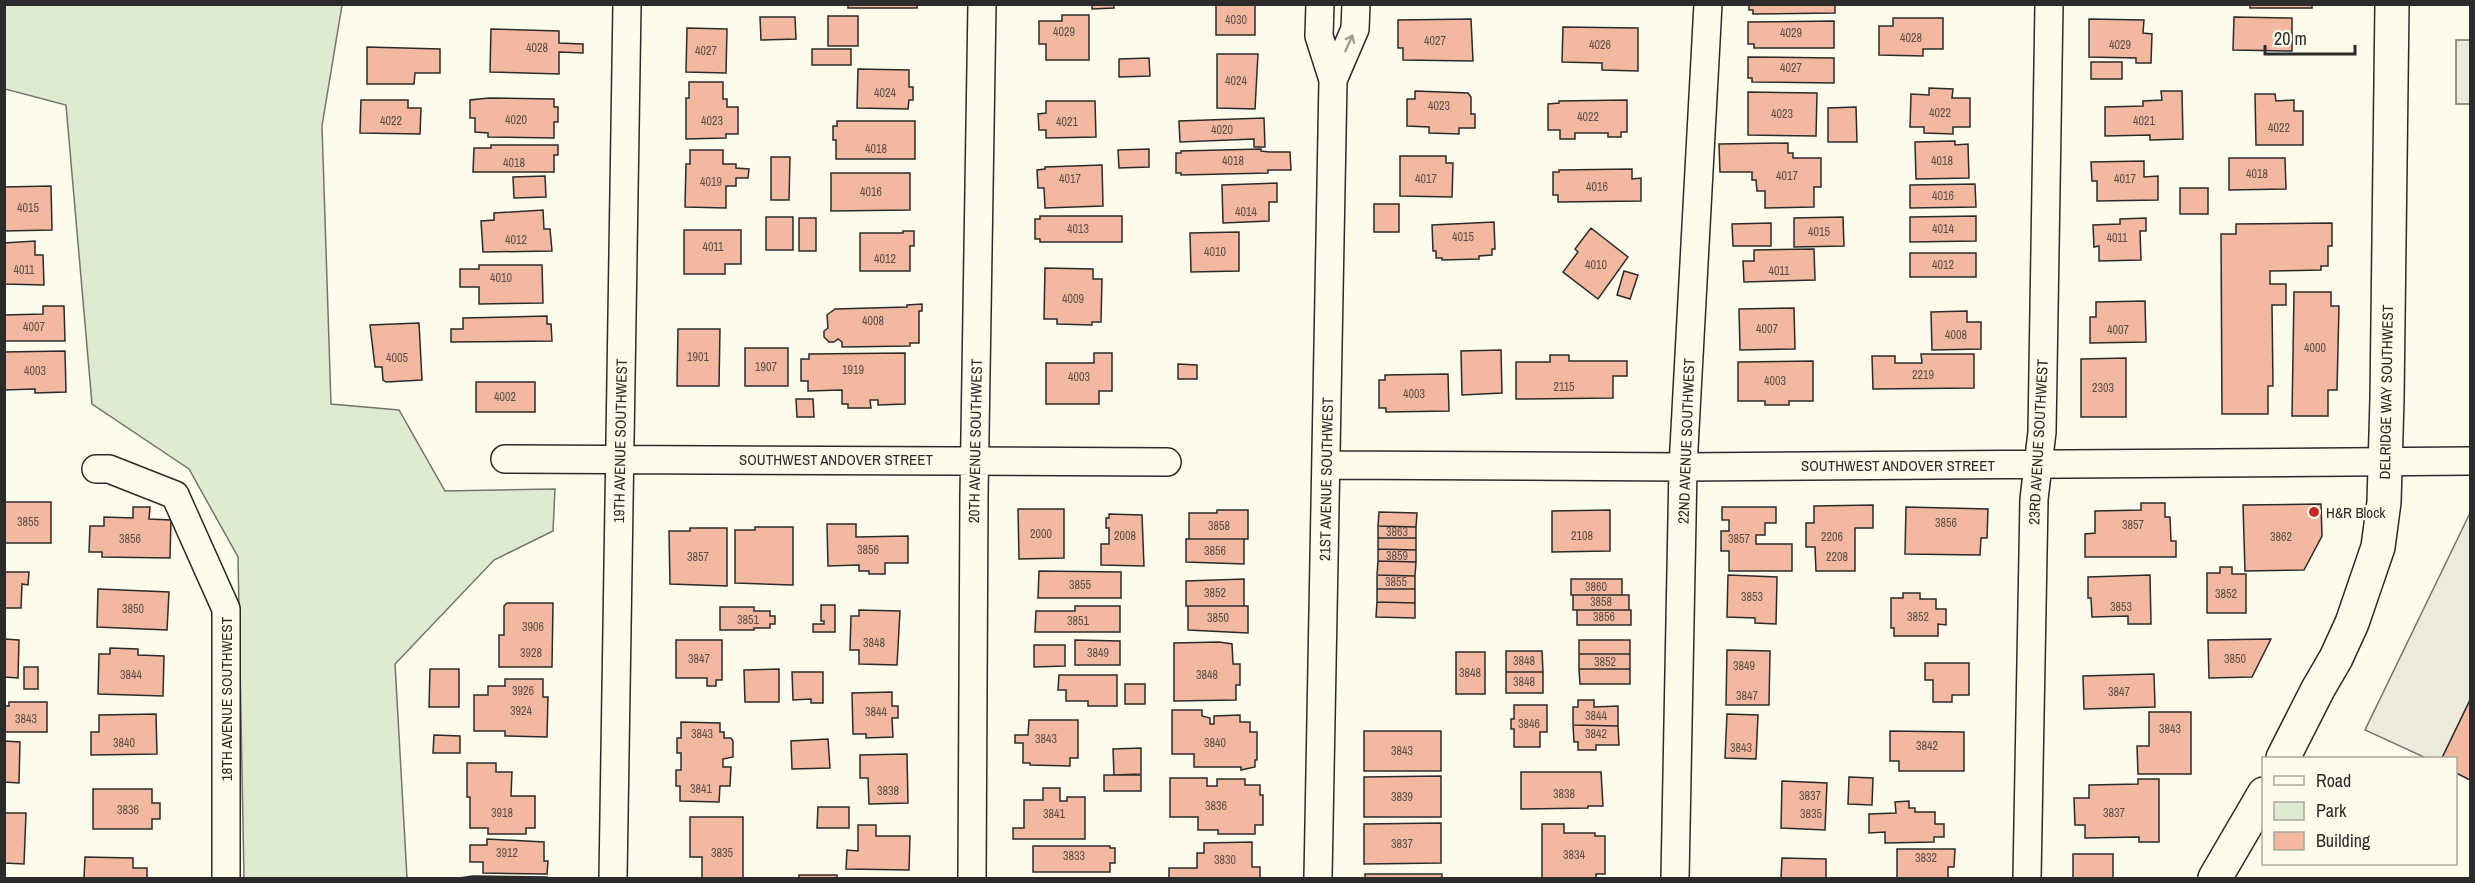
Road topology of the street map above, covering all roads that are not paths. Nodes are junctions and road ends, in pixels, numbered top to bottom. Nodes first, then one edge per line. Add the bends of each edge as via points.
1 (627, 4) edge
2 (982, 4) edge
3 (1320, 4) edge
4 (1356, 4) edge
5 (1708, 4) edge
6 (2049, 4) edge
7 (2392, 4) edge
8 (1333, 80) junction
9 (620, 458) junction
10 (505, 459) dead end
11 (975, 460) junction
12 (2470, 461) edge
13 (1167, 462) dead end
14 (2386, 462) junction
15 (2038, 464) junction
16 (1326, 465) junction
17 (1683, 467) junction
18 (96, 469) dead end
19 (2284, 757) edge
20 (2262, 797) edge
21 (226, 879) edge
22 (613, 879) edge
23 (972, 879) edge
24 (1318, 879) edge
25 (1676, 879) edge
26 (2027, 879) edge
27 (2215, 879) edge

1 - 9 street, 19TH AVENUE SOUTHWEST
2 - 11 street, 20TH AVENUE SOUTHWEST
3 - 8 street, 21ST AVENUE SOUTHWEST via 1319,36
8 -> 4 street, 21ST AVENUE SOUTHWEST via 1355,29
5 - 17 street, 22ND AVENUE SOUTHWEST
6 - 15 street, 23RD AVENUE SOUTHWEST via 2042,432
7 - 14 main road, DELRIDGE WAY SOUTHWEST
8 - 16 street, 21ST AVENUE SOUTHWEST
9 - 10 street, SOUTHWEST ANDOVER STREET
9 - 11 street, SOUTHWEST ANDOVER STREET
9 - 22 street, 19TH AVENUE SOUTHWEST
11 - 13 street, SOUTHWEST ANDOVER STREET
11 - 23 street, 20TH AVENUE SOUTHWEST
12 - 14 street, SOUTHWEST ANDOVER STREET
14 - 15 street, SOUTHWEST ANDOVER STREET
14 - 19 main road, DELRIDGE WAY SOUTHWEST via 2379,547 2336,658
15 - 17 street, SOUTHWEST ANDOVER STREET
15 - 26 street, 23RD AVENUE SOUTHWEST via 2034,499
16 - 17 street, SOUTHWEST ANDOVER STREET
16 - 24 street, 21ST AVENUE SOUTHWEST
17 - 25 street, 22ND AVENUE SOUTHWEST
18 - 21 street, 18TH AVENUE SOUTHWEST via 109,470 175,495 226,609
20 - 27 main road

